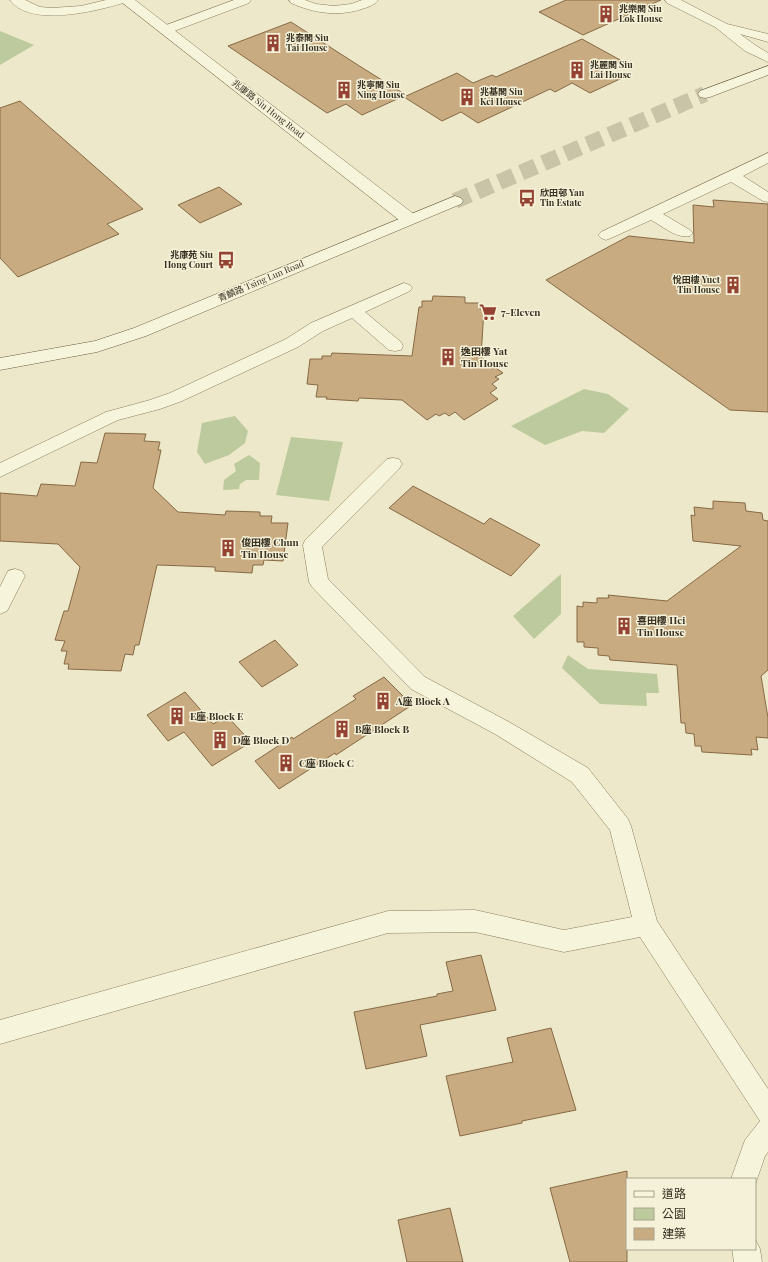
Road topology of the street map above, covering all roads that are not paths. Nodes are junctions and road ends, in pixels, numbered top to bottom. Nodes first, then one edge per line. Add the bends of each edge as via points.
1 (16, 0) edge
2 (46, 0) edge
3 (119, 0) edge
4 (126, 0) edge
5 (245, 0) edge
6 (295, 0) edge
7 (372, 0) edge
8 (671, 0) edge
9 (76, 10) junction
10 (719, 24) junction
11 (165, 30) junction
12 (768, 38) edge
13 (768, 58) edge
14 (768, 70) edge
15 (705, 94) tunnel mouth
16 (768, 157) edge
17 (732, 176) junction
18 (768, 198) edge
19 (455, 201) tunnel mouth
20 (652, 214) junction
21 (409, 219) junction
22 (685, 233) dead end
23 (606, 235) dead end
24 (404, 288) dead end
25 (353, 310) junction
26 (395, 346) dead end
27 (0, 348) edge
28 (64, 352) junction
29 (0, 364) edge
30 (393, 464) dead end
31 (0, 471) edge
32 (15, 576) dead end
33 (0, 606) edge
34 (646, 926) junction
35 (0, 1032) edge
36 (768, 1112) edge
37 (768, 1131) edge
38 (744, 1178) edge
39 (746, 1250) edge
40 (748, 1262) edge

1 - 9 lane via 36,10
2 - 9 lane
3 - 9 lane via 90,9
4 - 11 street, 兆康路 Siu Hong Road
5 - 11 lane
6 - 7 lane via 305,5 336,10 352,8
8 - 10 lane
10 - 12 lane
10 - 13 lane via 750,48
11 - 21 street, 兆康路 Siu Hong Road
14 - 15 street
16 - 17 lane
17 - 18 lane
17 - 20 lane
19 - 21 street, 青麟路 Tsing Lun Road
20 - 22 lane
20 - 23 lane
21 - 28 street, 青麟路 Tsing Lun Road via 140,332 98,346
24 - 25 lane
25 - 26 lane
25 - 31 lane via 317,327 292,343 176,397 112,416
27 - 28 street, 青麟路 Tsing Lun Road
28 - 29 street, 青麟路 Tsing Lun Road
30 - 34 lane via 312,545 320,582 418,683 502,728 580,775 620,826
32 - 33 lane
34 - 35 lane via 564,941 475,921 388,922
34 - 36 lane
37 - 38 lane via 754,1149
39 - 40 lane

